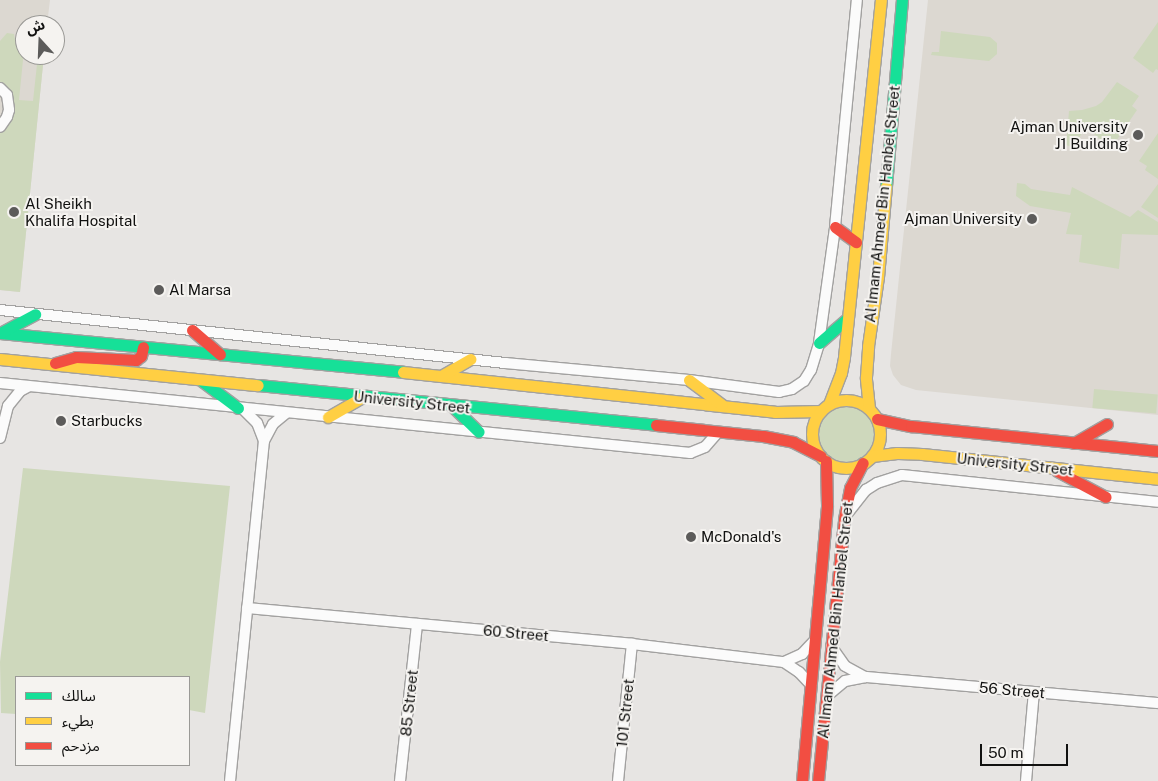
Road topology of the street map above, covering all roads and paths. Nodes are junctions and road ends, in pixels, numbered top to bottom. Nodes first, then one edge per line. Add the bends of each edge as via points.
1 (857, 0) edge
2 (881, 0) edge
3 (902, 0) edge
4 (0, 88) edge
5 (0, 127) edge
6 (835, 227) junction
7 (856, 242) junction
8 (0, 310) edge
9 (35, 314) junction
10 (848, 318) junction
11 (192, 330) junction
12 (0, 333) edge
13 (819, 343) junction
14 (142, 347) junction
15 (220, 354) junction
16 (0, 359) edge
17 (471, 359) junction
18 (52, 365) junction
19 (441, 376) junction
20 (689, 380) junction
21 (202, 381) junction
22 (0, 383) edge
23 (28, 386) junction
24 (362, 396) junction
25 (452, 406) junction
26 (725, 407) junction
27 (240, 408) junction
28 (825, 408) junction
29 (869, 408) junction
30 (286, 413) junction
31 (328, 417) junction
32 (877, 419) junction
33 (1106, 424) dead end
34 (479, 432) junction
35 (718, 432) junction
36 (0, 438) edge
37 (264, 441) junction
38 (1074, 443) junction
39 (1158, 451) edge
40 (824, 458) junction
41 (868, 460) junction
42 (1052, 468) junction
43 (1158, 479) edge
44 (1106, 497) junction
45 (1158, 502) edge
46 (844, 519) junction
47 (247, 608) junction
48 (417, 624) junction
49 (816, 640) junction
50 (632, 644) junction
51 (830, 644) junction
52 (784, 662) junction
53 (866, 677) junction
54 (811, 685) junction
55 (1034, 692) junction
56 (827, 696) junction
57 (1158, 703) edge
58 (230, 781) edge
59 (400, 781) edge
60 (618, 781) edge
61 (802, 781) edge
62 (818, 781) edge
63 (1026, 781) edge

1 - 6 street
2 - 7 main road, Al Imam Ahmed Bin Hanbel Street
3 - 29 main road, Al Imam Ahmed Bin Hanbel Street via 878,277 868,346
4 - 5 street via 7,95 10,110
6 - 7 main road
6 - 13 street
7 - 10 main road, Al Imam Ahmed Bin Hanbel Street
8 - 9 street
9 - 11 street
9 - 12 main road
10 - 13 main road
10 - 28 main road, Al Imam Ahmed Bin Hanbel Street via 841,373
11 - 15 main road
11 - 17 street
12 - 14 main road, University Street
13 - 20 street via 811,370 804,381 792,389 779,392
14 - 15 main road, University Street
14 - 18 main road via 141,356 136,360 76,357
15 - 19 main road, University Street
16 - 18 main road, University Street
17 - 19 main road
17 - 20 street
18 - 21 main road, University Street
19 - 26 main road, University Street
20 - 26 main road
21 - 24 main road, University Street
21 - 27 main road
22 - 23 street
23 - 27 street
23 - 36 street via 8,406
24 - 25 main road, University Street
24 - 31 main road
25 - 34 main road
25 - 35 main road, University Street
26 - 28 main road, University Street via 776,412
27 - 30 street
27 - 37 street via 257,423
28 - 29 main road via 849,400
28 - 40 main road via 813,428 815,448
29 - 32 main road
30 - 31 street
30 - 37 street via 273,424
31 - 34 street
32 - 38 main road, University Street via 911,426
32 - 41 main road via 880,434
33 - 38 main road
34 - 35 street via 690,453 705,447
35 - 40 main road, University Street via 778,438 808,448
37 - 47 street
38 - 39 main road, University Street
40 - 41 main road via 848,468
40 - 49 main road, Al Imam Ahmed Bin Hanbel Street via 828,491
41 - 42 main road, University Street via 909,452
41 - 46 main road, Al Imam Ahmed Bin Hanbel Street via 850,488
42 - 43 main road, University Street
42 - 44 main road
44 - 45 street
44 - 46 street via 902,476 889,478 866,490
46 - 51 main road, Al Imam Ahmed Bin Hanbel Street
47 - 48 street, 60 Street
47 - 58 street
48 - 50 street, 60 Street
48 - 59 street, 85 Street
49 - 52 street via 802,654
49 - 54 main road, Al Imam Ahmed Bin Hanbel Street
50 - 52 street, 60 Street
50 - 60 street, 101 Street
51 - 53 street, 56 Street via 845,666
51 - 56 main road, Al Imam Ahmed Bin Hanbel Street
52 - 54 street
53 - 55 street, 56 Street
53 - 56 street, 56 Street via 845,681
54 - 61 main road, Al Imam Ahmed Bin Hanbel Street
55 - 57 street, 56 Street
55 - 63 street
56 - 62 main road, Al Imam Ahmed Bin Hanbel Street

